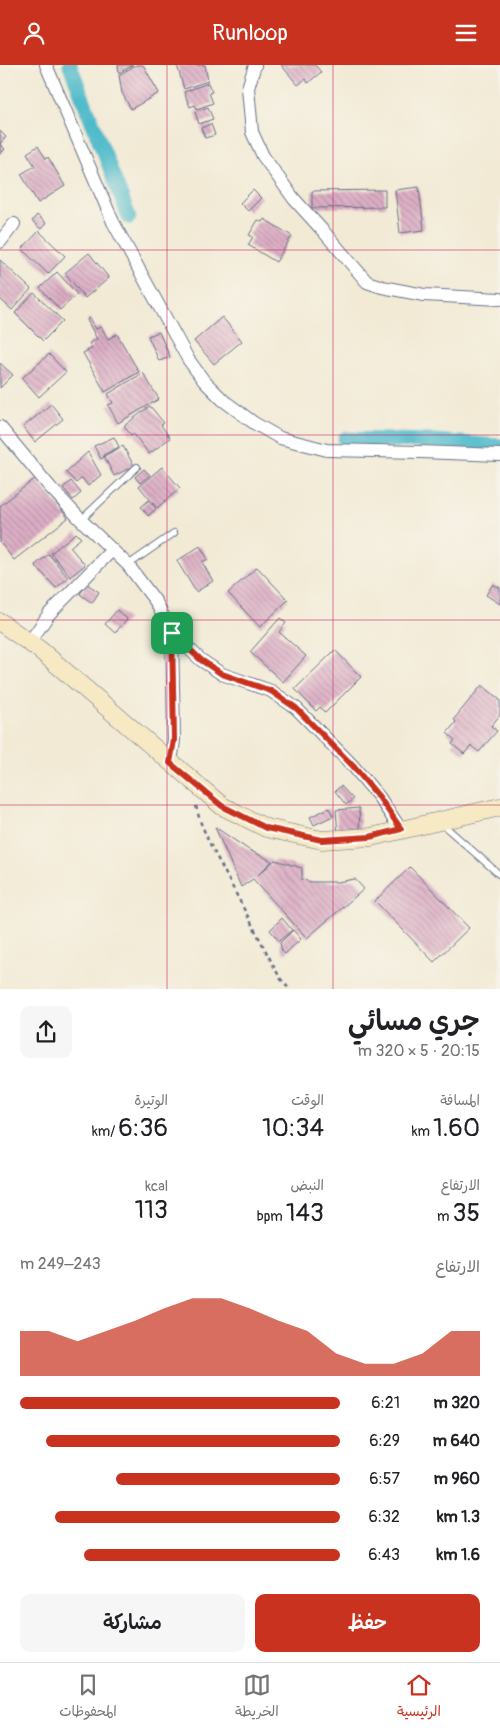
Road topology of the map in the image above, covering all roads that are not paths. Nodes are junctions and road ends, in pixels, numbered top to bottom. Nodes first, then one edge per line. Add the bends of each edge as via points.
1 (46, 65) edge
2 (255, 65) edge
3 (14, 224) dead end
4 (0, 242) edge
5 (500, 299) edge
6 (0, 427) edge
7 (500, 455) edge
8 (137, 467) dead end
9 (81, 520) junction
10 (174, 533) dead end
11 (112, 550) junction
12 (128, 565) junction
13 (0, 622) edge
14 (172, 633) junction
15 (29, 643) junction
16 (170, 763) junction
17 (500, 807) edge
18 (441, 822) junction
19 (401, 829) junction
20 (500, 875) edge

1 - 7 street via 117,230 188,359 223,400 280,438 327,450
2 - 5 street via 248,88 252,132 263,157 294,199 367,282 424,295
3 - 4 street
6 - 9 street
8 - 9 lane
9 - 11 street
10 - 12 lane
11 - 12 street
11 - 15 street via 50,614
12 - 14 street via 156,602
13 - 15 main road
14 - 16 street via 174,740
14 - 19 street via 222,674 271,691 296,708 353,766
15 - 16 main road via 99,699
16 - 19 main road via 222,806 266,828 322,840 370,837
17 - 18 main road
18 - 19 main road
18 - 20 lane

